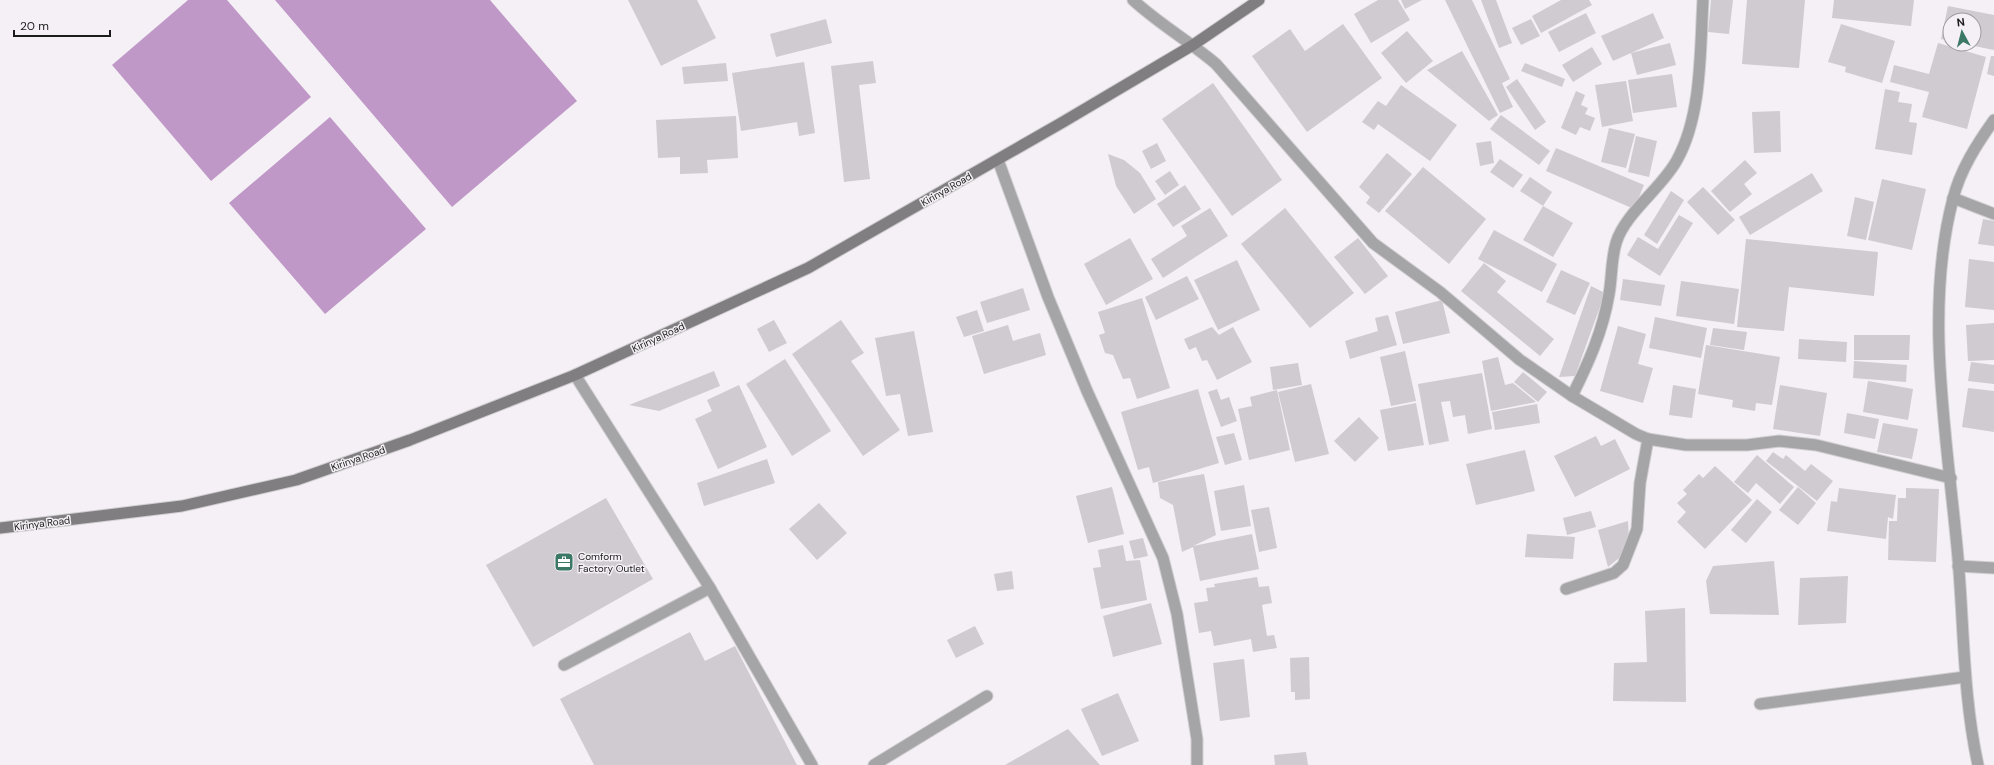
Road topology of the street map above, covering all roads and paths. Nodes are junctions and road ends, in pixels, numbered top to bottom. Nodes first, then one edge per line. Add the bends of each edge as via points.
1 (1133, 0) edge
2 (1259, 0) edge
3 (1703, 0) edge
4 (1193, 45) junction
5 (1994, 120) edge
6 (998, 160) junction
7 (1953, 198) junction
8 (1994, 214) edge
9 (575, 375) junction
10 (1572, 396) junction
11 (1648, 439) junction
12 (1951, 478) junction
13 (0, 528) edge
14 (1958, 566) junction
15 (1994, 568) edge
16 (710, 588) junction
17 (1566, 588) dead end
18 (564, 665) dead end
19 (1966, 677) junction
20 (987, 696) dead end
21 (1760, 704) dead end
22 (812, 765) edge
23 (874, 765) edge
24 (1197, 765) edge
25 (1978, 765) edge

1 - 4 street
2 - 4 main road, Kirinya Road
3 - 10 street via 1696,98 1688,132 1677,161 1623,229 1616,243 1609,294 1592,357
4 - 6 main road, Kirinya Road
4 - 10 street via 1216,64 1373,243 1440,292 1520,360
5 - 7 street via 1975,145
6 - 9 main road, Kirinya Road via 808,268
6 - 24 street via 1048,297 1163,558 1178,614 1197,739
7 - 8 street
7 - 12 street via 1942,254 1939,318 1941,382
9 - 13 main road, Kirinya Road via 410,440 296,480 182,506
9 - 16 street
10 - 11 street
11 - 12 street via 1686,445 1747,445 1779,441 1816,445
11 - 17 street via 1640,483 1637,529 1623,565 1614,573
12 - 14 street
14 - 15 street
14 - 19 street
16 - 18 street
16 - 22 street
19 - 21 street
19 - 25 street via 1970,729
20 - 23 street

